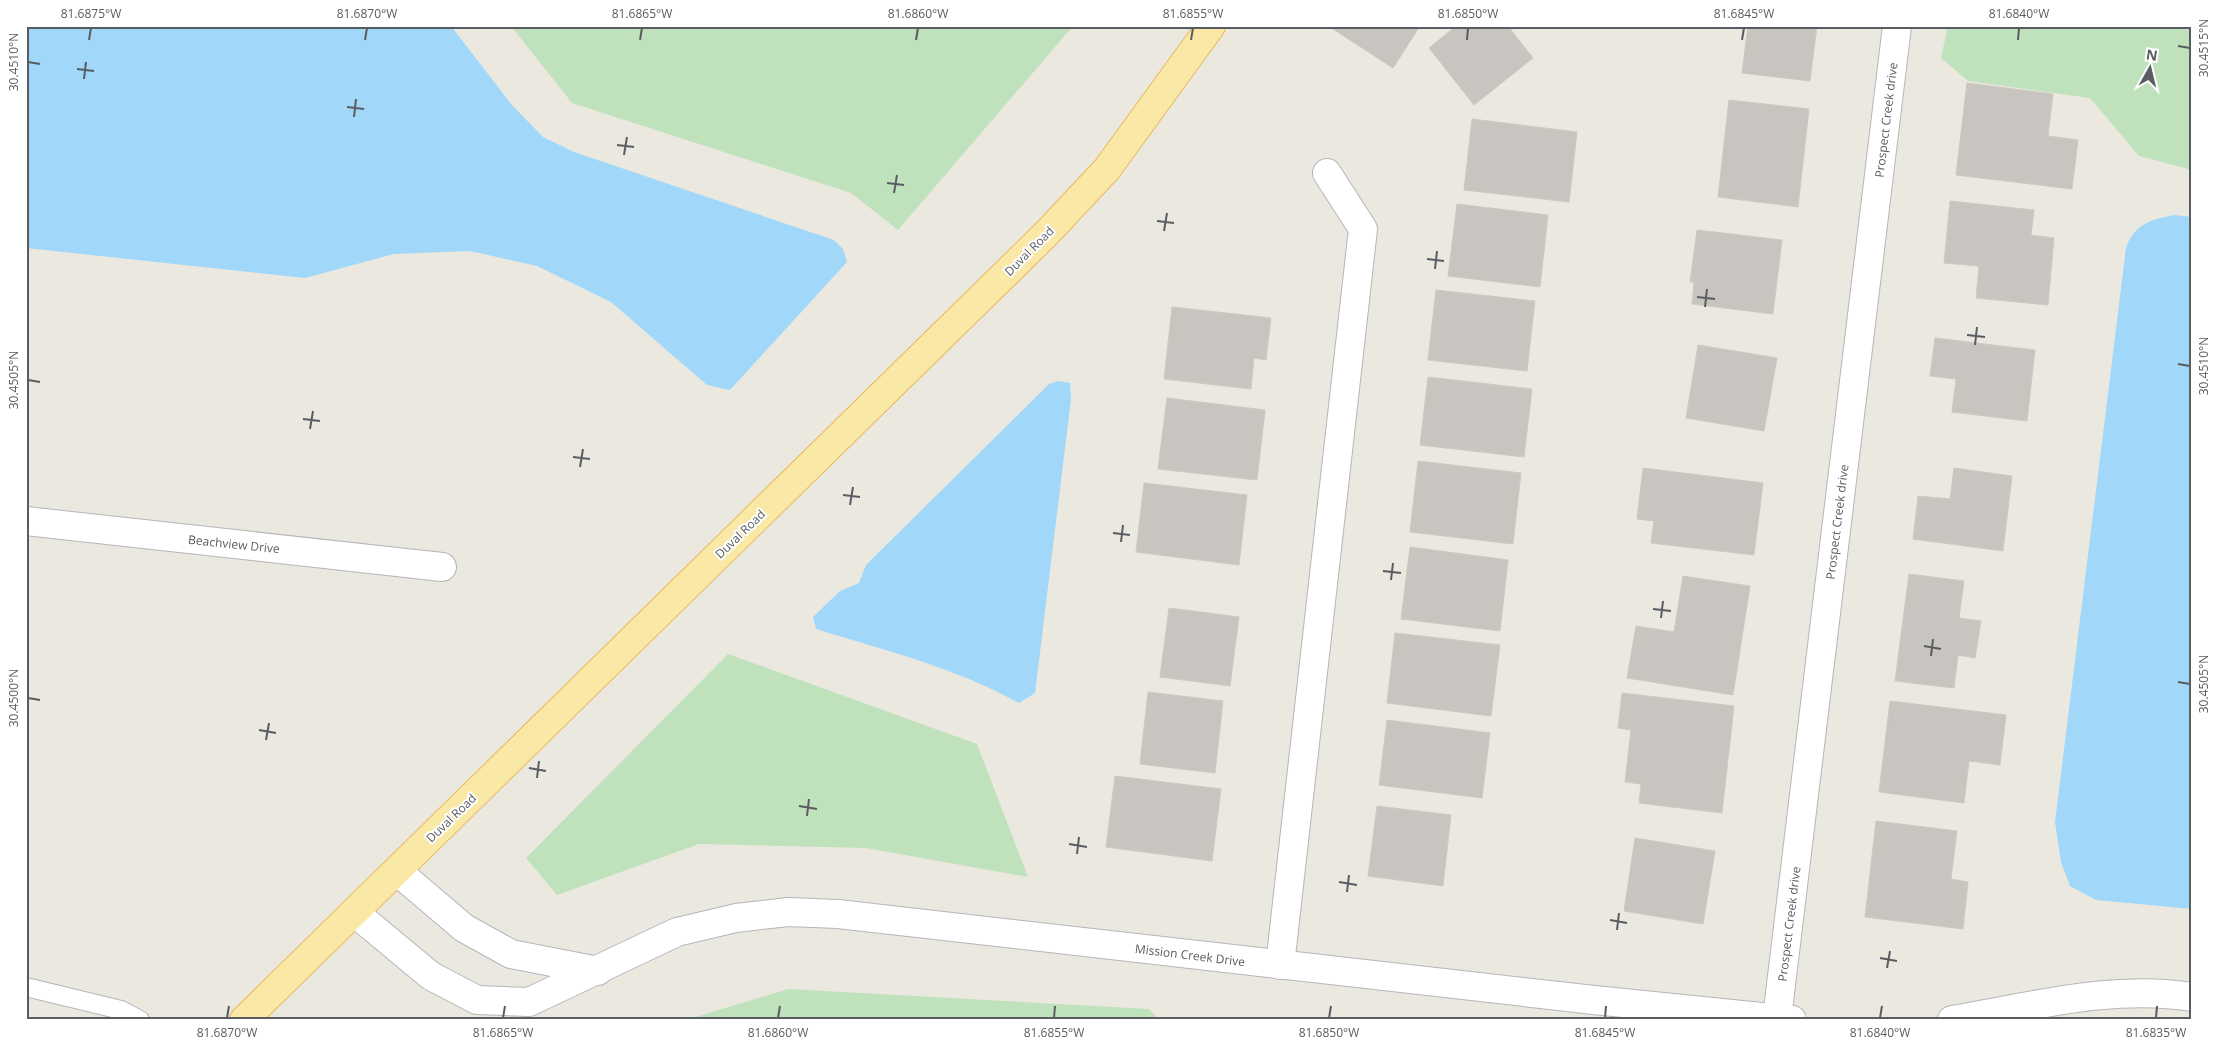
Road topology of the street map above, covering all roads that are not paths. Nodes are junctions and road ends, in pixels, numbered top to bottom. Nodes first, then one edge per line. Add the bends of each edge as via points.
1 (1211, 26) edge
2 (1897, 26) edge
3 (1327, 173) dead end
4 (26, 521) edge
5 (442, 567) dead end
6 (397, 871) junction
7 (354, 912) junction
8 (1280, 965) junction
9 (598, 971) junction
10 (26, 987) edge
11 (2192, 997) edge
12 (1785, 1019) edge
13 (140, 1020) edge
14 (244, 1020) edge
15 (1952, 1020) edge

1 - 6 main road, Duval Road via 1107,169 1047,233
2 - 12 street, Prospect Creek drive
3 - 8 street via 1364,230
4 - 5 street, Beachview Drive
6 - 7 main road, Duval Road
6 - 9 street via 464,928 511,954
7 - 9 street, Mission Creek Drive via 430,976 477,1000 529,1002
7 - 14 main road, Duval Road
8 - 9 street, Mission Creek Drive via 838,914 788,912 736,918 677,932
8 - 12 street, Mission Creek Drive
10 - 13 lane via 121,1010
11 - 15 street via 2168,993 2097,995

